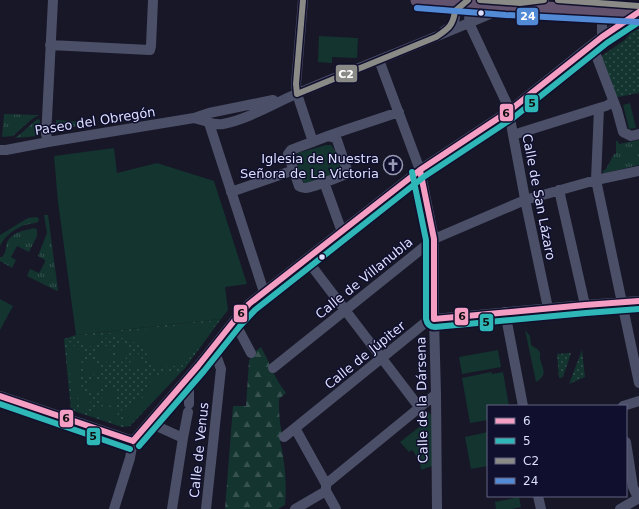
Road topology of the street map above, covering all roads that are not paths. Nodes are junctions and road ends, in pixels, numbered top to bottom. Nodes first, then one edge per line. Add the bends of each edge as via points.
1 (53, 0) edge
2 (153, 0) edge
3 (303, 0) edge
4 (418, 0) edge
5 (544, 0) edge
6 (465, 3) edge
7 (567, 3) edge
8 (506, 7) junction
9 (638, 13) edge
10 (469, 23) junction
11 (436, 36) junction
12 (602, 37) junction
13 (50, 45) junction
14 (584, 51) junction
15 (596, 56) junction
16 (379, 60) junction
17 (297, 94) junction
18 (614, 102) junction
19 (599, 108) junction
20 (231, 109) junction
21 (510, 111) junction
22 (399, 112) junction
23 (194, 118) junction
24 (209, 123) junction
25 (639, 134) edge
26 (513, 135) junction
27 (328, 136) junction
28 (48, 142) junction
29 (313, 142) junction
30 (0, 150) edge
31 (294, 170) junction
32 (420, 170) junction
33 (639, 171) edge
34 (596, 180) junction
35 (324, 182) junction
36 (559, 190) junction
37 (231, 192) junction
38 (525, 200) junction
39 (342, 232) junction
40 (434, 239) junction
41 (307, 260) junction
42 (264, 292) junction
43 (639, 301) edge
44 (622, 303) junction
45 (585, 305) junction
46 (548, 308) junction
47 (345, 311) junction
48 (505, 312) junction
49 (434, 319) junction
50 (234, 321) junction
51 (213, 347) junction
52 (251, 353) dead end
53 (381, 358) junction
54 (273, 368) dead end
55 (639, 383) edge
56 (189, 387) dead end
57 (436, 394) junction
58 (0, 396) edge
59 (639, 401) edge
60 (523, 405) edge
61 (626, 405) edge
62 (419, 408) junction
63 (150, 423) junction
64 (295, 428) junction
65 (284, 437) dead end
66 (183, 438) junction
67 (133, 441) junction
68 (627, 448) edge
69 (326, 488) junction
70 (538, 497) edge
71 (639, 498) edge
72 (115, 509) edge
73 (172, 509) edge
74 (206, 509) edge
75 (295, 509) edge
76 (336, 509) edge
77 (437, 509) edge
78 (541, 509) edge
79 (620, 509) edge

1 - 13 street
2 - 13 street via 150,50
3 - 17 street
4 - 6 highway
5 - 6 street via 532,3
6 - 8 highway
6 - 10 street, Calle de San Lázaro
6 - 11 street via 452,25
7 - 8 highway
7 - 9 highway
7 - 12 street via 600,17
8 - 10 street
9 - 12 street
9 - 15 street via 601,44
10 - 11 street
10 - 21 street, Calle de San Lázaro
11 - 16 street
12 - 14 street
13 - 28 street via 46,134
14 - 15 street
14 - 21 street
15 - 18 street
16 - 17 street
16 - 22 street, Calle de la Dársena
17 - 20 street
17 - 24 street via 224,124
17 - 29 street
18 - 19 street
18 - 25 street via 623,132 631,136
19 - 26 street
19 - 34 street
20 - 23 street, Paseo del Obregón
20 - 24 street via 217,115
21 - 26 street, Calle de San Lázaro
21 - 32 street
22 - 27 street
22 - 32 street, Calle de la Dársena
23 - 24 street
23 - 28 street, Paseo del Obregón
24 - 37 street
26 - 38 street, Calle de San Lázaro
27 - 29 street
27 - 35 street via 337,140 347,170 344,175
28 - 30 street, Paseo del Obregón
29 - 31 street via 289,152
31 - 35 street via 301,188
31 - 37 street
32 - 39 street
32 - 40 street, Calle de la Dársena
33 - 34 street, Calle de Villanubla
34 - 36 street, Calle de Villanubla
34 - 44 street
35 - 39 street
36 - 38 street, Calle de Villanubla
36 - 45 street
37 - 42 street
38 - 40 street, Calle de Villanubla
38 - 46 street, Calle de San Lázaro
39 - 41 street
40 - 47 street, Calle de Villanubla
40 - 49 street, Calle de la Dársena
41 - 42 street
41 - 47 street
42 - 50 street
43 - 44 street, Calle de Júpiter
44 - 45 street, Calle de Júpiter
44 - 55 street
45 - 46 street, Calle de Júpiter
46 - 48 street, Calle de Júpiter
47 - 53 street
47 - 54 street, Calle de Villanubla
48 - 49 street, Calle de Júpiter
48 - 60 street
49 - 53 street, Calle de Júpiter via 426,322
49 - 57 street, Calle de la Dársena
50 - 51 street
50 - 52 street
51 - 63 street
51 - 74 street, Calle de Venus via 221,369
53 - 62 street
53 - 64 street, Calle de Júpiter
56 - 66 street
57 - 62 street
57 - 77 street, Calle de la Dársena
58 - 67 street
59 - 61 street
62 - 69 street
63 - 66 street
63 - 67 street
64 - 65 street, Calle de Júpiter
64 - 69 street
66 - 73 street
67 - 72 street
68 - 71 street via 633,486
69 - 75 street
69 - 76 street
70 - 78 street
71 - 79 street

